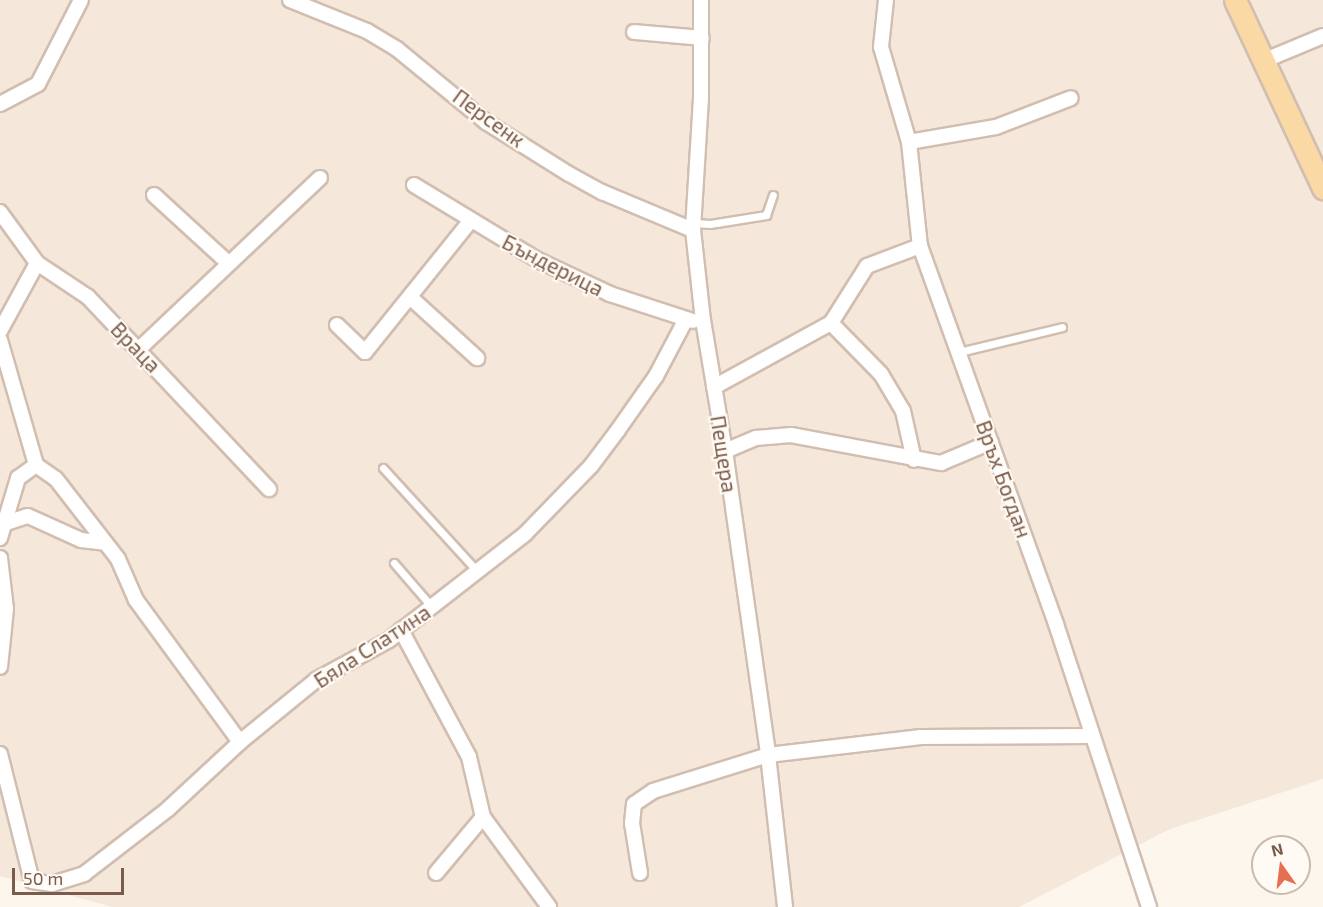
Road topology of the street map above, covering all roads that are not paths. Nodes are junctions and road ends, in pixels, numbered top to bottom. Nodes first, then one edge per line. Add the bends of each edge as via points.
1 (81, 0) edge
2 (290, 0) edge
3 (701, 0) edge
4 (886, 0) edge
5 (1234, 0) edge
6 (634, 32) dead end
7 (1323, 36) edge
8 (702, 38) junction
9 (1263, 61) junction
10 (1071, 98) dead end
11 (0, 104) edge
12 (909, 142) junction
13 (320, 178) dead end
14 (414, 185) dead end
15 (1323, 188) edge
16 (154, 195) dead end
17 (774, 195) dead end
18 (0, 212) edge
19 (471, 220) junction
20 (694, 226) junction
21 (920, 246) junction
22 (227, 262) junction
23 (37, 263) junction
24 (410, 297) junction
25 (703, 320) junction
26 (685, 321) junction
27 (831, 323) junction
28 (337, 325) dead end
29 (1062, 327) dead end
30 (0, 331) edge
31 (0, 340) edge
32 (139, 349) junction
33 (959, 352) junction
34 (477, 358) dead end
35 (714, 387) junction
36 (991, 442) junction
37 (725, 450) junction
38 (914, 460) junction
39 (36, 465) junction
40 (384, 468) dead end
41 (269, 489) dead end
42 (1, 531) edge
43 (105, 543) junction
44 (0, 558) edge
45 (394, 563) dead end
46 (478, 572) junction
47 (432, 607) junction
48 (2, 630) edge
49 (401, 630) junction
50 (0, 667) edge
51 (1090, 736) junction
52 (240, 742) junction
53 (0, 754) edge
54 (768, 755) junction
55 (483, 817) junction
56 (436, 873) dead end
57 (640, 873) dead end
58 (549, 907) edge
59 (785, 907) edge
60 (1149, 907) edge

1 - 11 street via 38,84
2 - 20 street, Персенк via 397,49 486,122 569,174 602,192
3 - 8 street, Пещера
4 - 12 street, Връх Богдан via 881,46
5 - 9 main road
6 - 8 street
7 - 9 street
8 - 20 street, Пещера
9 - 15 main road
10 - 12 street via 996,127
12 - 21 street, Връх Богдан
13 - 22 street
14 - 19 street, Бъндерица
16 - 22 street
17 - 20 lane via 766,215
18 - 23 street, Враца
19 - 24 street
19 - 26 street, Бъндерица via 538,260 610,294
20 - 25 street, Пещера
21 - 27 street via 867,266
21 - 33 street, Връх Богдан
22 - 32 street
23 - 30 street
23 - 32 street, Враца via 88,297
24 - 28 street via 365,351
24 - 34 street
25 - 26 street, Бъндерица
25 - 35 street, Пещера
26 - 46 street, Бяла Слатина via 656,376 591,466 525,534
27 - 35 street
27 - 38 street via 881,374 903,411
29 - 33 lane
31 - 39 street
32 - 41 street, Враца
33 - 36 street, Връх Богдан
35 - 37 street, Пещера
36 - 38 street via 941,463
36 - 51 street, Връх Богдан via 1056,624
37 - 38 street via 756,438 791,435
37 - 54 street, Пещера
39 - 42 street via 18,478
39 - 43 street via 56,479
40 - 46 lane
42 - 43 street via 28,516 81,540
43 - 52 street via 118,559 136,600
44 - 48 street via 6,609
45 - 47 lane
46 - 47 street, Бяла Слатина
47 - 49 street, Бяла Слатина
48 - 50 street
49 - 52 street, Бяла Слатина via 316,680
49 - 55 street via 469,756
51 - 54 street via 921,737
51 - 60 street, Връх Богдан via 1133,849
52 - 53 street, Бяла Слатина via 168,809 84,874 52,884 32,881
54 - 57 street via 653,791 634,804 632,823
54 - 59 street, Пещера
55 - 56 street
55 - 58 street

